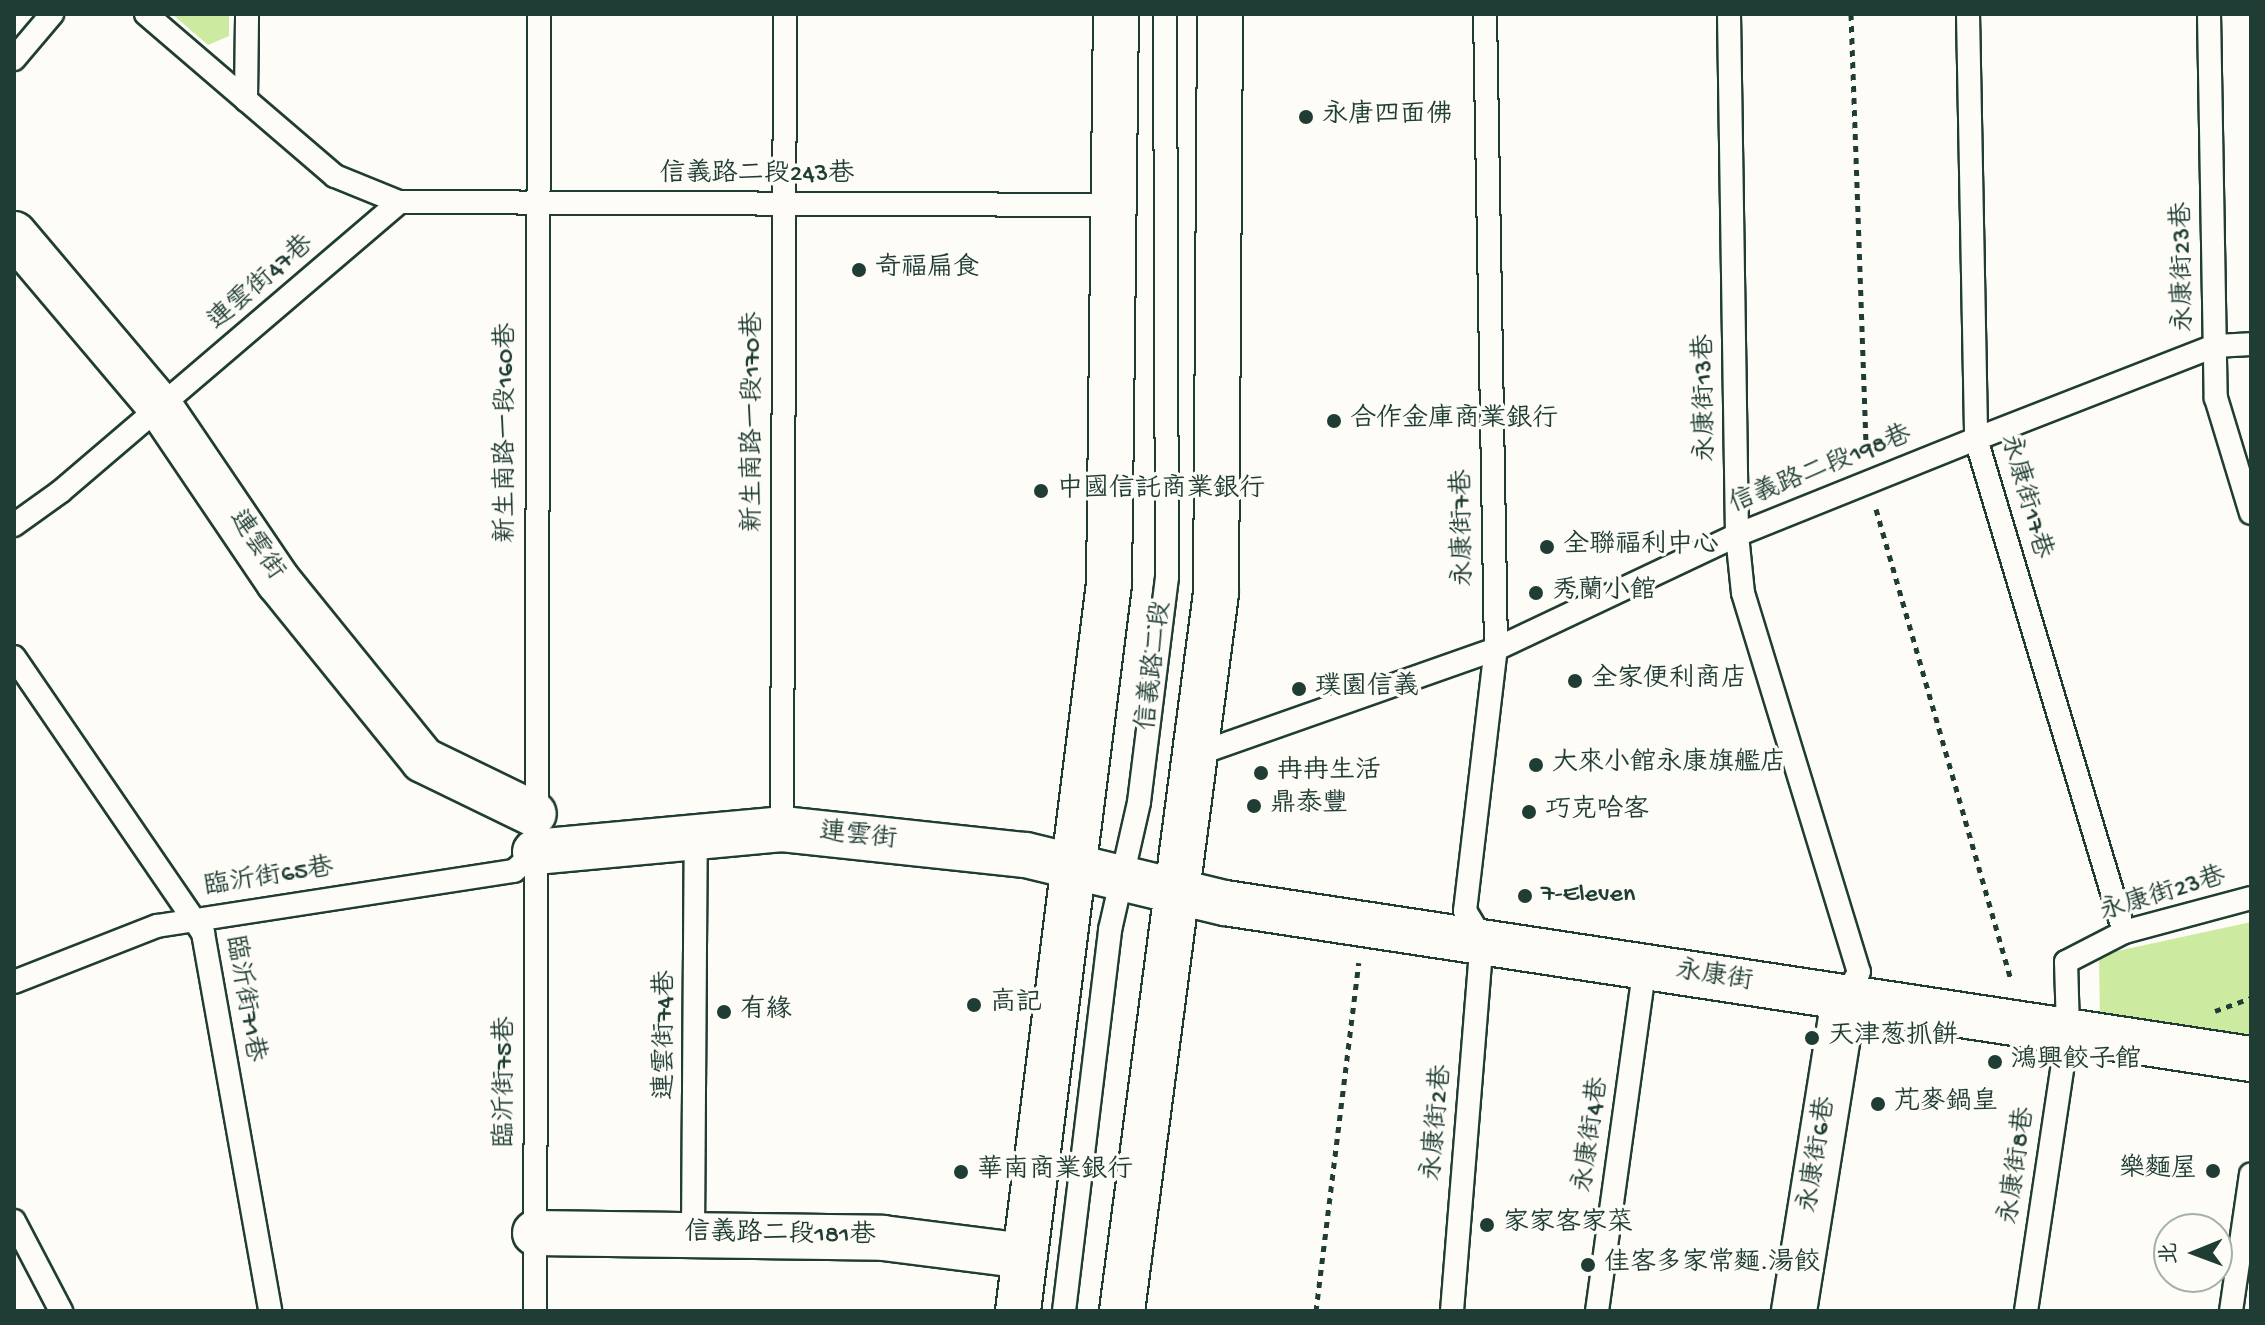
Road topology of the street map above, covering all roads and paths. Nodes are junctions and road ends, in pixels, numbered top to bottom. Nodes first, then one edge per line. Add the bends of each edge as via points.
1 (52, 14) edge
2 (146, 14) edge
3 (247, 14) edge
4 (539, 14) edge
5 (785, 14) edge
6 (1116, 14) edge
7 (1165, 14) edge
8 (1220, 14) edge
9 (1485, 14) edge
10 (1729, 14) edge
11 (1851, 14) edge
12 (1968, 14) edge
13 (2209, 14) edge
14 (14, 59) edge
15 (246, 100) junction
16 (399, 202) junction
17 (538, 203) junction
18 (784, 205) junction
19 (1115, 205) junction
20 (14, 234) edge
21 (2251, 344) edge
22 (2215, 346) junction
23 (161, 408) junction
24 (1976, 439) junction
25 (1867, 482) junction
26 (2251, 513) edge
27 (14, 525) edge
28 (1737, 535) junction
29 (1496, 649) junction
30 (14, 657) edge
31 (1195, 755) junction
32 (782, 829) junction
33 (534, 833) junction
34 (696, 837) junction
35 (1075, 867) junction
36 (1120, 877) junction
37 (1177, 893) junction
38 (2251, 898) edge
39 (197, 919) junction
40 (1365, 921) junction
41 (2124, 932) junction
42 (1482, 939) junction
43 (1645, 967) junction
44 (14, 982) edge
45 (1844, 999) junction
46 (2022, 1022) junction
47 (2068, 1029) junction
48 (2251, 1059) edge
49 (2251, 1174) edge
50 (14, 1221) edge
51 (535, 1233) junction
52 (693, 1234) junction
53 (1025, 1256) junction
54 (61, 1311) edge
55 (270, 1311) edge
56 (535, 1311) edge
57 (1018, 1311) edge
58 (1064, 1311) edge
59 (1122, 1311) edge
60 (1316, 1311) edge
61 (1452, 1311) edge
62 (1597, 1311) edge
63 (1794, 1311) edge
64 (2026, 1311) edge
65 (2231, 1311) edge

1 - 14 lane
2 - 15 lane
3 - 15 lane
4 - 17 lane, 新生南路一段160巷
5 - 18 lane, 新生南路一段170巷
6 - 19 street
7 - 36 lane, 信義路二段 via 1167,577 1139,802
8 - 31 street, 信義路二段 via 1216,593
9 - 29 lane, 永康街7巷
10 - 28 lane, 永康街13巷
11 - 25 path
12 - 24 lane, 永康街17巷
13 - 22 lane, 永康街23巷
15 - 16 lane via 335,176
16 - 17 lane, 信義路二段243巷
16 - 23 lane, 連雲街47巷
17 - 18 lane, 信義路二段243巷
17 - 33 lane, 新生南路一段160巷
18 - 19 lane, 信義路二段243巷
18 - 32 lane, 新生南路一段170巷
19 - 35 street via 1109,584
20 - 23 street, 連雲街
21 - 22 lane, 信義路二段198巷
22 - 24 lane, 信義路二段198巷
22 - 26 lane, 永康街23巷 via 2216,398
23 - 27 lane, 連雲街47巷
23 - 33 street, 連雲街 via 279,582 423,760
24 - 25 lane, 信義路二段198巷
24 - 41 lane, 永康街17巷
25 - 28 lane, 信義路二段198巷
25 - 46 path
28 - 29 lane, 信義路二段198巷
28 - 45 lane, 永康街13巷 via 1743,593 1859,972
29 - 31 lane, 信義路二段198巷
29 - 42 lane, 永康街7巷 via 1465,911
30 - 39 lane, 臨沂街71巷
31 - 37 street, 信義路二段
32 - 34 street, 連雲街
32 - 35 street, 連雲街 via 1026,855
33 - 34 street, 連雲街
33 - 39 lane, 臨沂街65巷 via 514,871
33 - 51 lane, 臨沂街75巷
34 - 52 lane, 連雲街74巷
35 - 36 street, 連雲街
35 - 53 street
36 - 37 street, 連雲街
36 - 58 lane, 信義路二段
37 - 40 street, 永康街
37 - 59 street, 信義路二段
38 - 41 lane, 永康街23巷
39 - 44 lane, 臨沂街65巷 via 157,926
39 - 55 lane, 臨沂街71巷
40 - 42 street, 永康街
40 - 60 path
41 - 47 lane, 永康街23巷 via 2066,962
42 - 43 street, 永康街
42 - 61 lane, 永康街2巷
43 - 45 street, 永康街
43 - 62 lane, 永康街4巷
45 - 46 street, 永康街
45 - 63 street, 永康街6巷
46 - 47 street, 永康街
47 - 48 street, 永康街
47 - 64 lane, 永康街8巷
49 - 65 lane
50 - 54 lane
51 - 52 street, 信義路二段181巷
51 - 56 lane, 臨沂街75巷
52 - 53 street, 信義路二段181巷 via 883,1238
53 - 57 street

